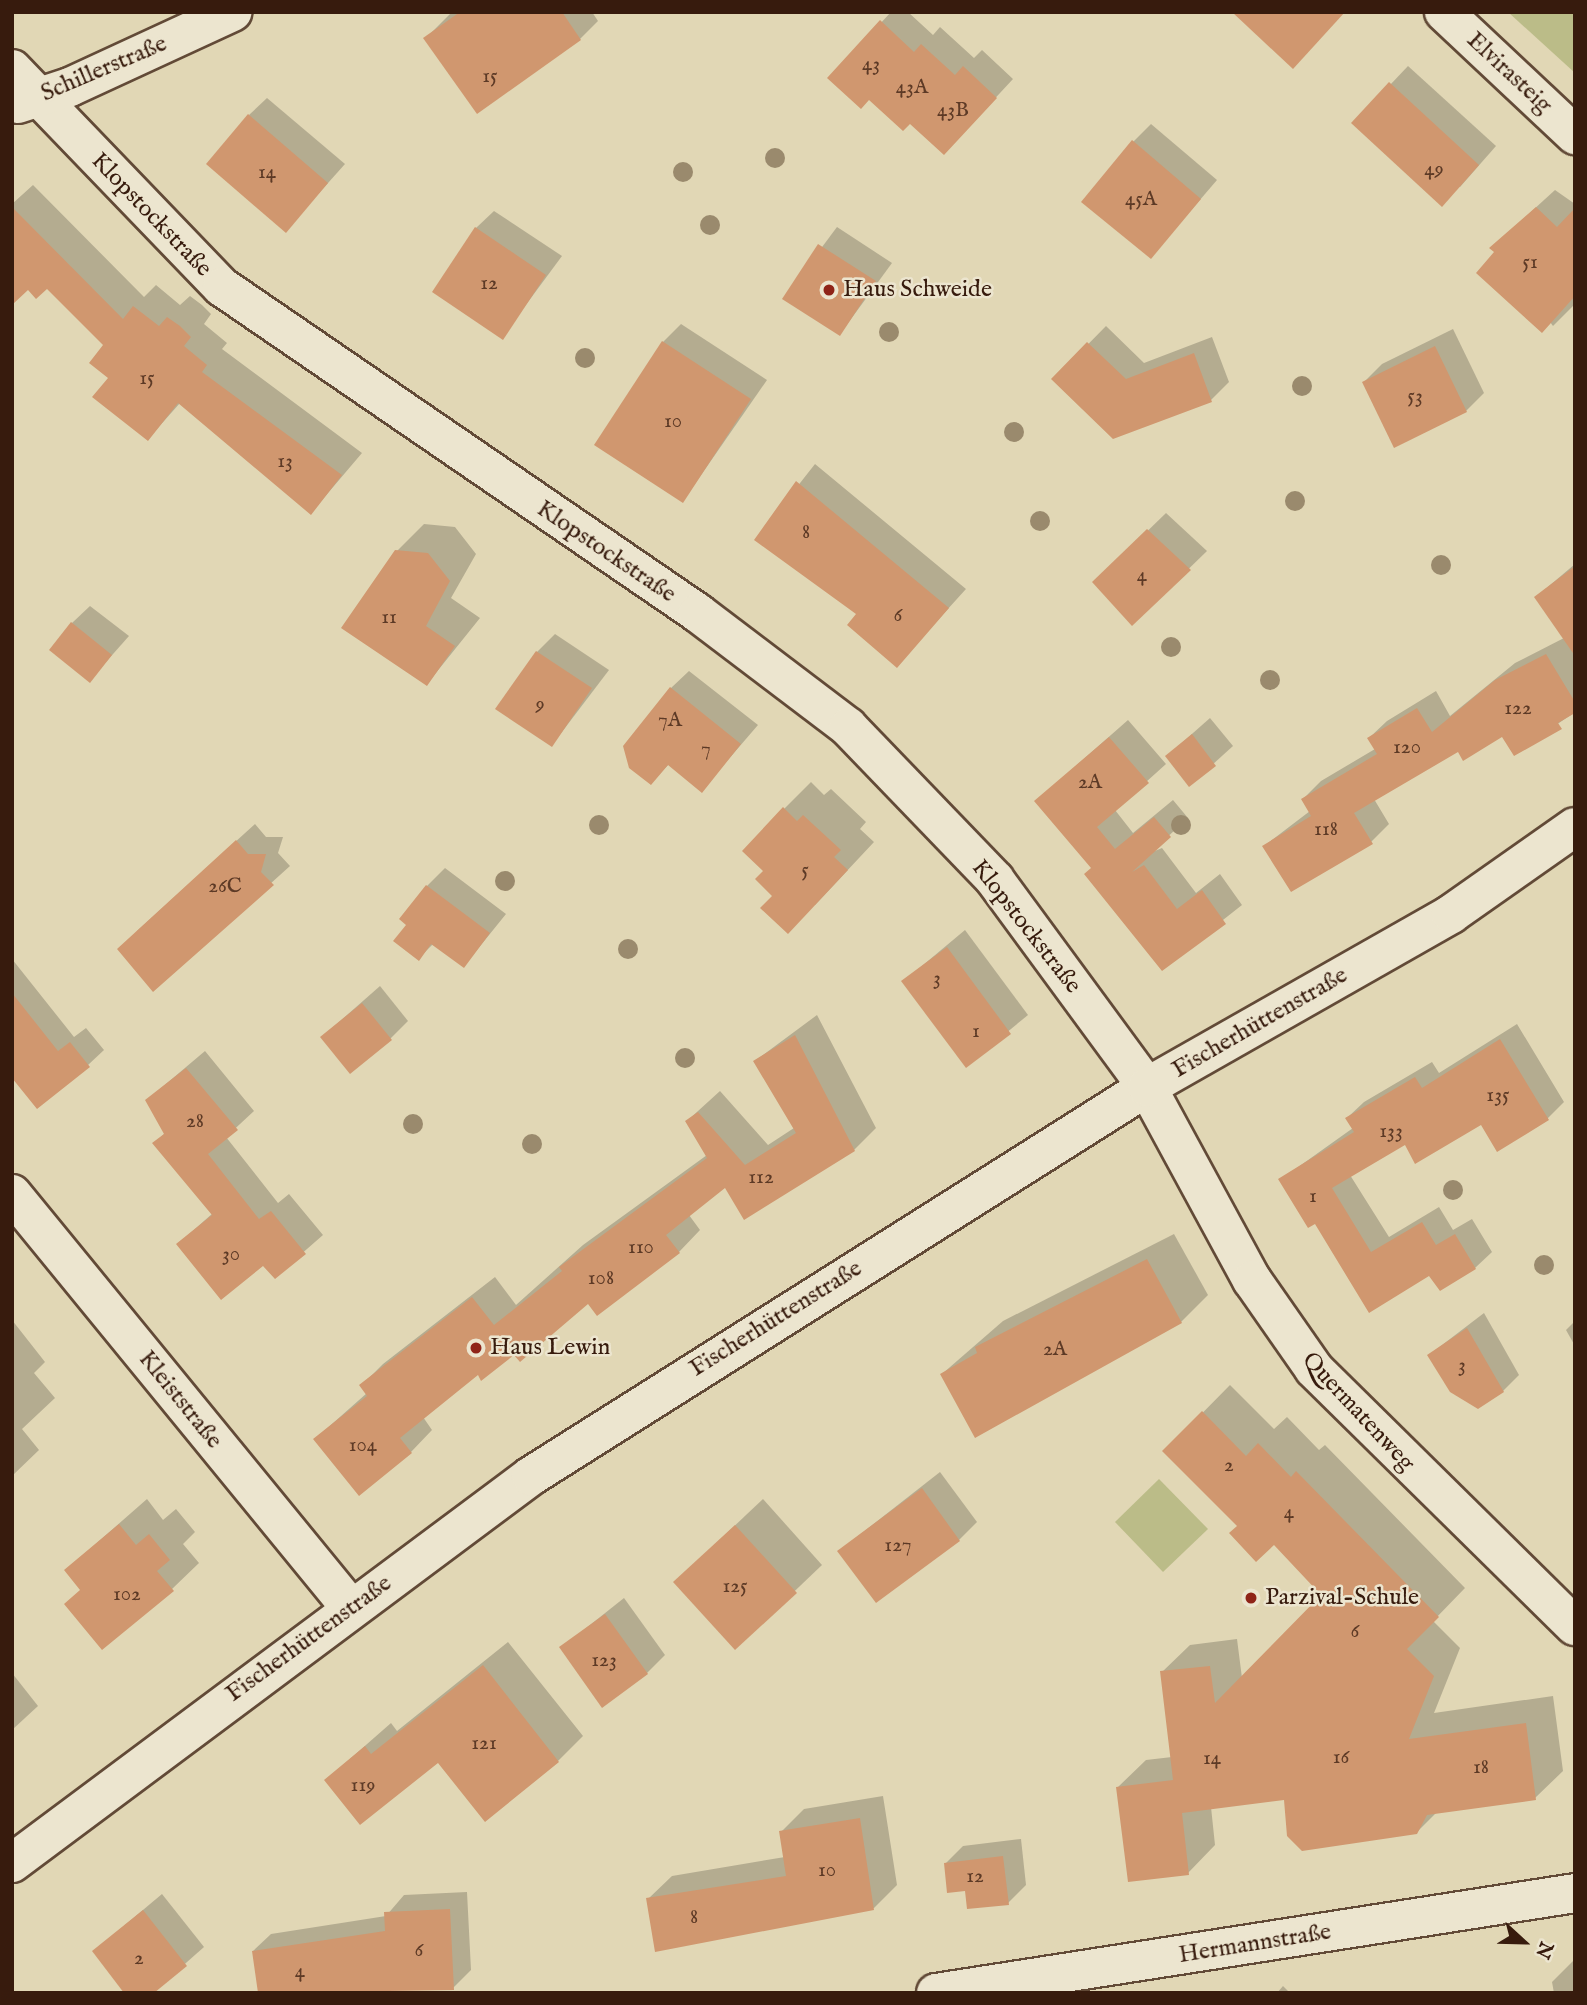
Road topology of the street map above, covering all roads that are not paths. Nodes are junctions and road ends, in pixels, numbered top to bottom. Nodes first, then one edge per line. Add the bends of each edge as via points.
1 (232, 12) edge
2 (1444, 12) edge
3 (12, 69) edge
4 (25, 102) edge
5 (1575, 135) edge
6 (1575, 827) edge
7 (1147, 1087) junction
8 (12, 1194) edge
9 (349, 1606) junction
10 (1575, 1626) edge
11 (12, 1863) edge
12 (1575, 1893) edge
13 (1028, 1986) edge
14 (936, 1993) edge

1 - 4 street, Schillerstraße
2 - 5 street, Elvirasteig
3 - 4 street, Klopstockstraße
4 - 7 street, Klopstockstraße via 222,287 698,613 848,727 995,880
6 - 7 street, Fischerhüttenstraße via 1451,914
7 - 9 street, Fischerhüttenstraße via 555,1461
7 - 10 street, Quermatenweg via 1252,1280 1314,1369
8 - 9 street, Kleiststraße
9 - 11 street, Fischerhüttenstraße
12 - 13 street, Hermannstraße
13 - 14 street, Hermannstraße

